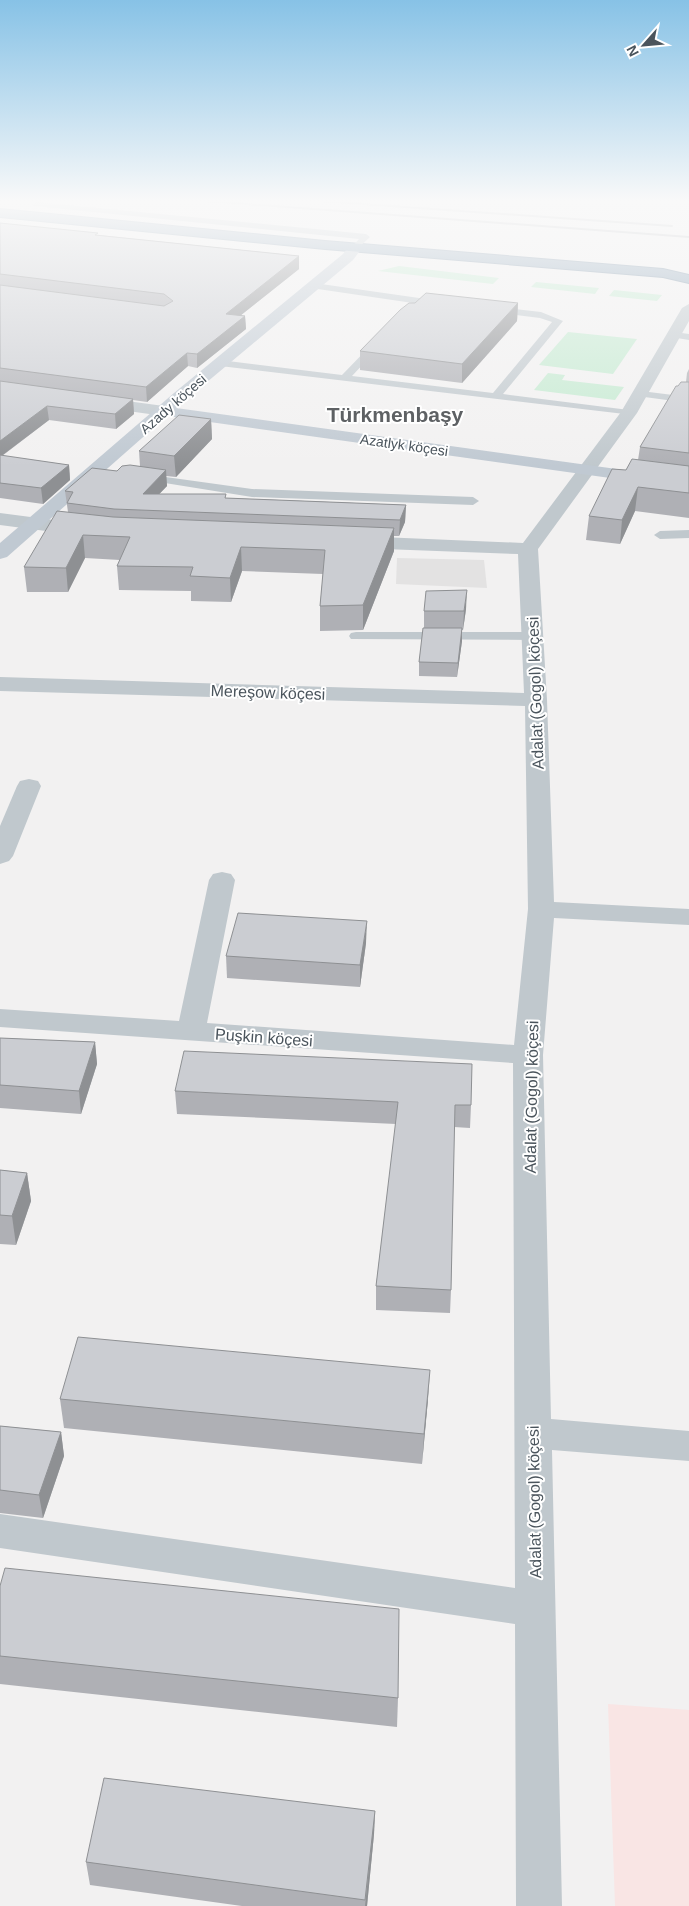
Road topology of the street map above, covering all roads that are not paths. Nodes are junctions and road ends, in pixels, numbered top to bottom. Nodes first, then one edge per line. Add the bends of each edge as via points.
1 (310, 289) edge
2 (334, 289) edge
3 (423, 302) junction
4 (452, 305) edge
5 (482, 308) edge
6 (689, 308) edge
7 (410, 313) edge
8 (682, 336) edge
9 (383, 337) edge
10 (220, 363) junction
11 (344, 379) junction
12 (495, 397) junction
13 (77, 399) edge
14 (689, 400) edge
15 (635, 404) junction
16 (164, 411) junction
17 (96, 471) junction
18 (584, 471) junction
19 (116, 473) edge
20 (135, 476) edge
21 (689, 484) edge
22 (473, 501) dead end
23 (0, 519) edge
24 (33, 524) junction
25 (106, 532) edge
26 (689, 534) edge
27 (660, 535) dead end
28 (341, 542) edge
29 (528, 549) junction
30 (0, 553) edge
31 (356, 636) dead end
32 (533, 636) junction
33 (0, 684) edge
34 (536, 700) junction
35 (29, 786) dead end
36 (0, 856) edge
37 (222, 880) dead end
38 (541, 909) junction
39 (689, 917) edge
40 (0, 1018) edge
41 (191, 1032) junction
42 (528, 1055) junction
43 (533, 1433) junction
44 (689, 1446) edge
45 (0, 1532) edge
46 (535, 1609) junction
47 (539, 1906) edge

1 - 10 main road, Azady köçesi
2 - 3 lane
3 - 4 lane
3 - 7 lane
5 - 12 lane via 558,320
6 - 8 street
8 - 15 street
9 - 11 lane
10 - 11 lane
10 - 16 main road, Azady köçesi
11 - 12 lane
12 - 15 lane
13 - 16 street, Azatlyk köçesi
14 - 15 lane
15 - 18 street
16 - 17 main road, Azady köçesi
16 - 18 main road, Azatlyk köçesi
17 - 19 lane
17 - 24 main road, Azady köçesi
18 - 21 main road, Azatlyk köçesi
18 - 29 street
20 - 22 lane via 252,493
23 - 24 street
24 - 25 street
24 - 30 main road, Azady köçesi
26 - 27 lane
28 - 29 street
29 - 32 street, Adalat (Gogol) köçesi
31 - 32 lane
32 - 34 street, Adalat (Gogol) köçesi
33 - 34 street, Mereşow köçesi
34 - 38 street, Adalat (Gogol) köçesi
35 - 36 street
37 - 41 street
38 - 39 street
38 - 42 street, Adalat (Gogol) köçesi
40 - 41 street, Puşkin köçesi
41 - 42 street, Puşkin köçesi
42 - 43 street, Adalat (Gogol) köçesi
43 - 44 street
43 - 46 street, Adalat (Gogol) köçesi
45 - 46 street
46 - 47 street, Adalat (Gogol) köçesi

